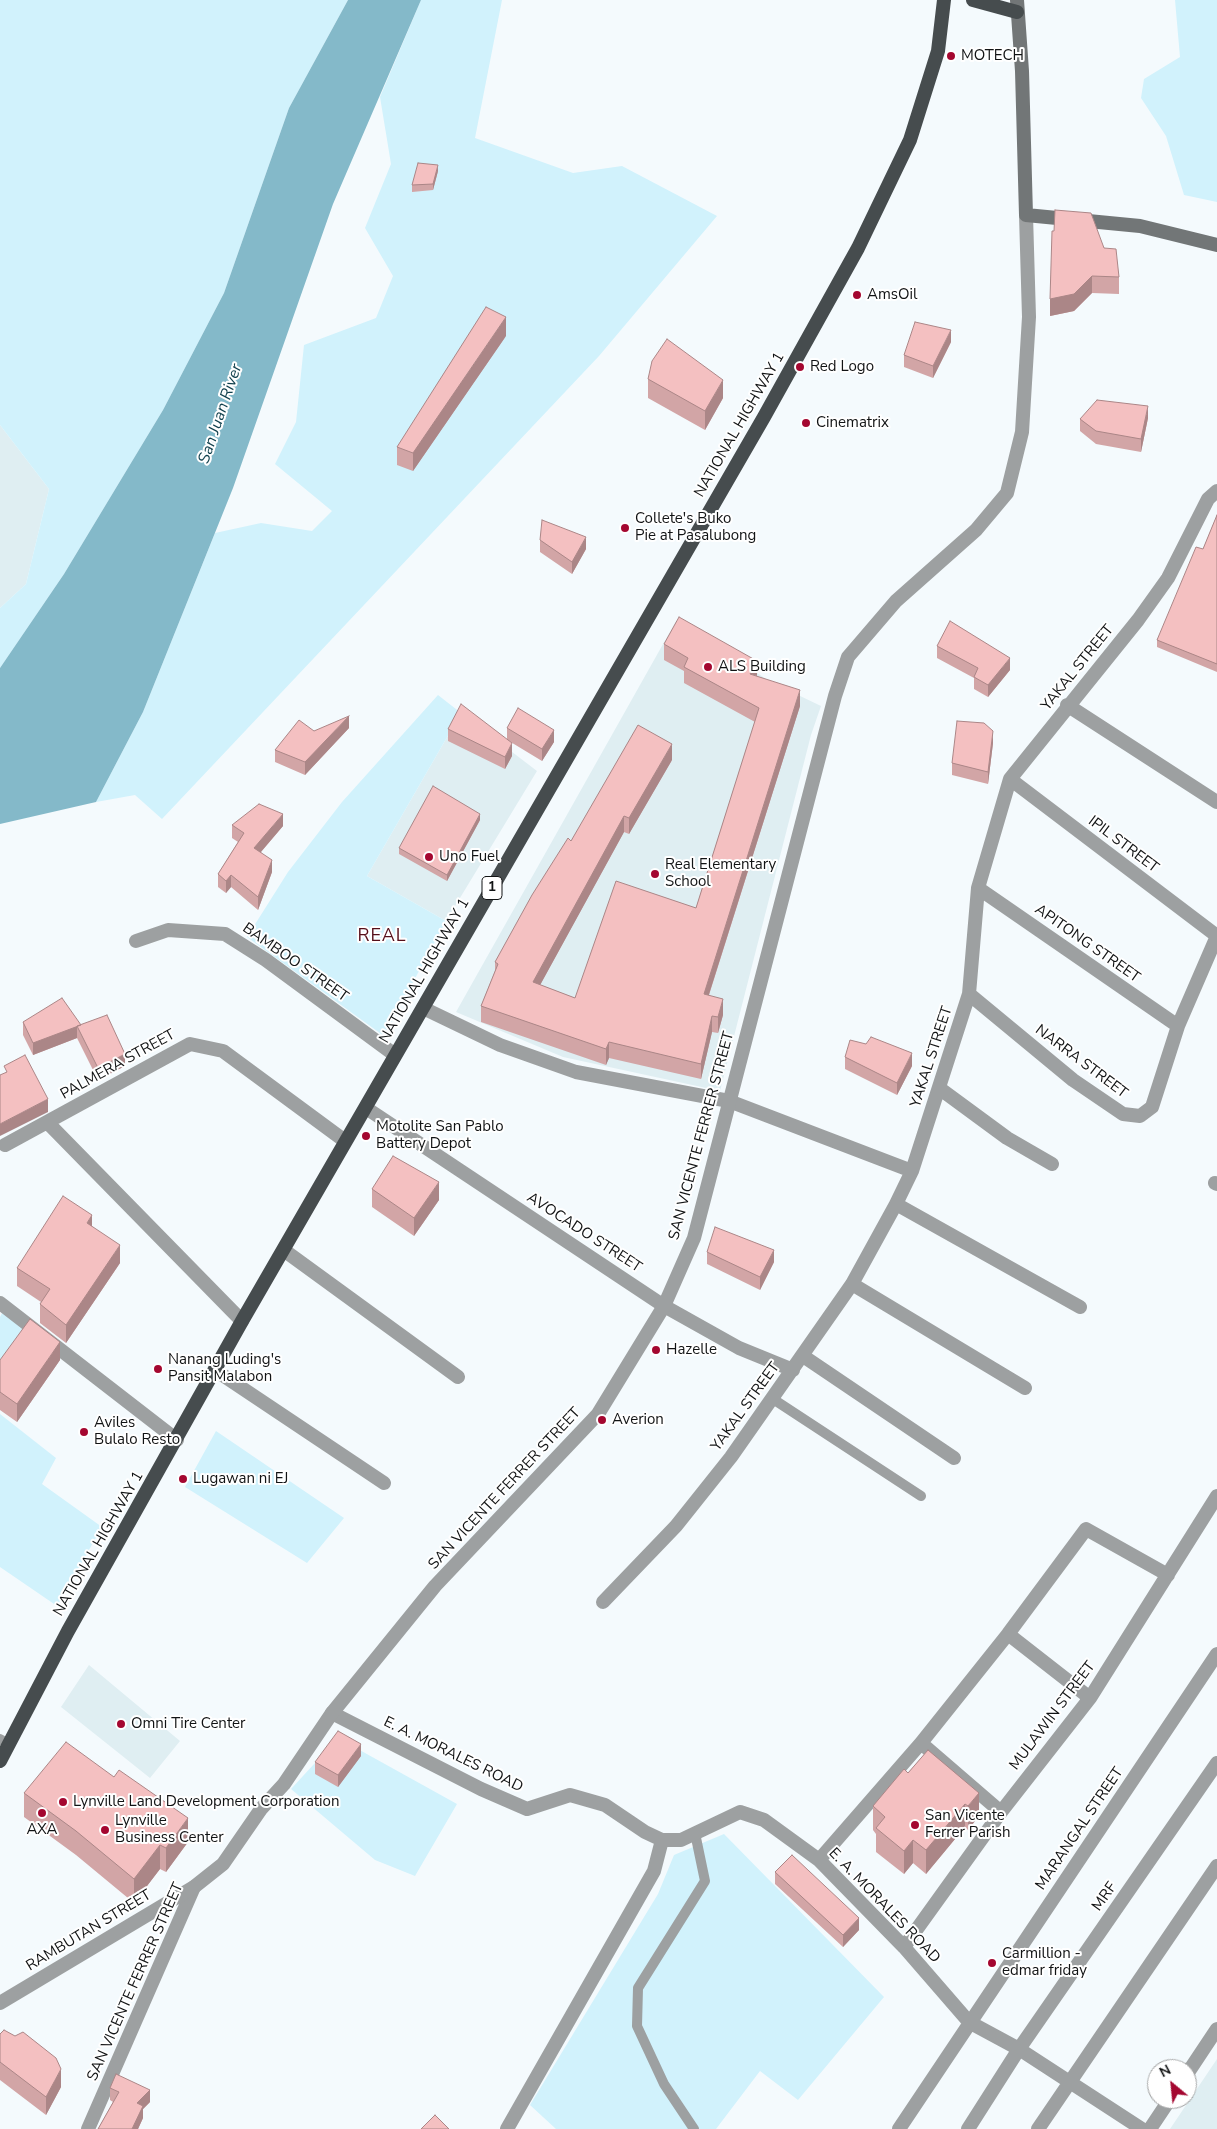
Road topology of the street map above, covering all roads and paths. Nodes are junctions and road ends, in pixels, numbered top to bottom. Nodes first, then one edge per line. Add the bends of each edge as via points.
1 (944, 0) edge
2 (973, 0) edge
3 (1017, 6) edge
4 (1026, 215) junction
5 (1217, 244) edge
6 (1217, 490) edge
7 (1067, 705) junction
8 (1010, 779) junction
9 (1217, 802) edge
10 (978, 888) junction
11 (1217, 936) edge
12 (136, 941) dead end
13 (969, 994) junction
14 (423, 1008) junction
15 (1178, 1026) junction
16 (395, 1054) junction
17 (938, 1088) junction
18 (729, 1101) junction
19 (366, 1108) junction
20 (47, 1122) junction
21 (346, 1141) junction
22 (5, 1145) dead end
23 (1052, 1164) dead end
24 (912, 1171) junction
25 (896, 1204) junction
26 (284, 1251) junction
27 (852, 1284) junction
28 (0, 1303) edge
29 (664, 1306) junction
30 (1080, 1307) dead end
31 (242, 1321) junction
32 (803, 1356) junction
33 (215, 1370) junction
34 (793, 1370) junction
35 (458, 1377) dead end
36 (1026, 1388) dead end
37 (773, 1399) junction
38 (177, 1440) junction
39 (954, 1458) dead end
40 (384, 1483) dead end
41 (921, 1496) dead end
42 (1217, 1496) edge
43 (1168, 1576) junction
44 (603, 1602) dead end
45 (1008, 1634) junction
46 (1217, 1654) edge
47 (1090, 1698) junction
48 (332, 1713) junction
49 (4, 1742) edge
50 (921, 1744) junction
51 (0, 1761) edge
52 (1217, 1763) edge
53 (1001, 1812) junction
54 (695, 1833) junction
55 (662, 1840) junction
56 (819, 1860) junction
57 (1217, 1866) edge
58 (194, 1887) junction
59 (904, 1947) junction
60 (0, 2003) edge
61 (969, 2022) junction
62 (1217, 2029) edge
63 (1019, 2049) junction
64 (1197, 2059) edge
65 (1071, 2081) junction
66 (1163, 2109) edge
67 (88, 2129) edge
68 (507, 2129) edge
69 (694, 2129) edge
70 (899, 2129) edge
71 (968, 2129) edge
72 (1038, 2129) edge
73 (1142, 2129) edge
74 (1150, 2129) edge

1 - 14 highway, NATIONAL HIGHWAY 1 / 1 via 938,51 910,140 858,248
2 - 3 highway
3 - 4 main road
4 - 5 main road via 1140,226
4 - 18 street, SAN VICENTE FERRER STREET via 1030,317 1022,432 1007,493 976,530 896,601 848,658 835,696
6 - 7 street, YAKAL STREET via 1208,499 1168,578 1138,620
7 - 8 street, YAKAL STREET
7 - 9 street
8 - 10 street, YAKAL STREET
8 - 11 street, IPIL STREET
10 - 13 street, YAKAL STREET
10 - 15 street, APITONG STREET
11 - 15 street, NARRA STREET
12 - 16 street, BAMBOO STREET via 168,930 225,934
13 - 15 street, NARRA STREET via 1073,1080 1123,1114 1140,1116 1152,1107
13 - 17 street, YAKAL STREET
14 - 16 highway, NATIONAL HIGHWAY 1 / 1
14 - 18 street via 500,1045 576,1072
16 - 19 highway, NATIONAL HIGHWAY 1 / 1
17 - 23 street via 1007,1138
17 - 24 street, YAKAL STREET
18 - 24 street
18 - 29 street, SAN VICENTE FERRER STREET via 694,1238
19 - 21 highway, NATIONAL HIGHWAY 1 / 1
19 - 29 street, AVOCADO STREET
20 - 21 street, PALMERA STREET via 190,1044 223,1052
20 - 22 street, PALMERA STREET
20 - 31 street
21 - 26 highway, NATIONAL HIGHWAY 1 / 1
24 - 25 street, YAKAL STREET
25 - 27 street, YAKAL STREET
25 - 30 street
26 - 31 highway, NATIONAL HIGHWAY 1 / 1
26 - 35 street
27 - 32 street, YAKAL STREET
27 - 36 street
28 - 38 street
29 - 34 street, AVOCADO STREET via 739,1348
29 - 48 street, SAN VICENTE FERRER STREET via 598,1414 435,1586
31 - 33 highway, NATIONAL HIGHWAY 1 / 1
32 - 34 street, YAKAL STREET
32 - 39 street
33 - 38 highway, NATIONAL HIGHWAY 1 / 1
33 - 40 street
34 - 37 street, YAKAL STREET
37 - 41 lane
37 - 44 street, YAKAL STREET via 676,1526
38 - 49 highway, NATIONAL HIGHWAY 1 / 1
42 - 43 street, MULAWIN STREET
43 - 45 street via 1086,1529
43 - 47 street, MULAWIN STREET
45 - 47 street
45 - 50 street
46 - 61 street, MARANGAL STREET
47 - 53 street, MULAWIN STREET
48 - 55 street, E. A. MORALES ROAD via 481,1790 527,1809 570,1795 605,1805
48 - 58 street, SAN VICENTE FERRER STREET via 284,1784 261,1809 223,1864
49 - 51 highway, NATIONAL HIGHWAY 1 / 1
50 - 53 street
50 - 56 street
52 - 63 street, MRF
53 - 59 street, MULAWIN STREET
54 - 55 street, E. A. MORALES ROAD via 681,1840
54 - 56 street, E. A. MORALES ROAD via 740,1812 764,1820
54 - 69 lane via 705,1881 638,1988 636,2026 664,2084
55 - 68 street via 654,1871
56 - 59 street, E. A. MORALES ROAD
57 - 65 street
58 - 60 street, RAMBUTAN STREET
58 - 67 street, SAN VICENTE FERRER STREET
59 - 61 street, E. A. MORALES ROAD
61 - 63 street
61 - 70 street, MARANGAL STREET
62 - 64 street
63 - 65 street
63 - 71 street, MRF
65 - 72 street
65 - 73 street
66 - 74 street

